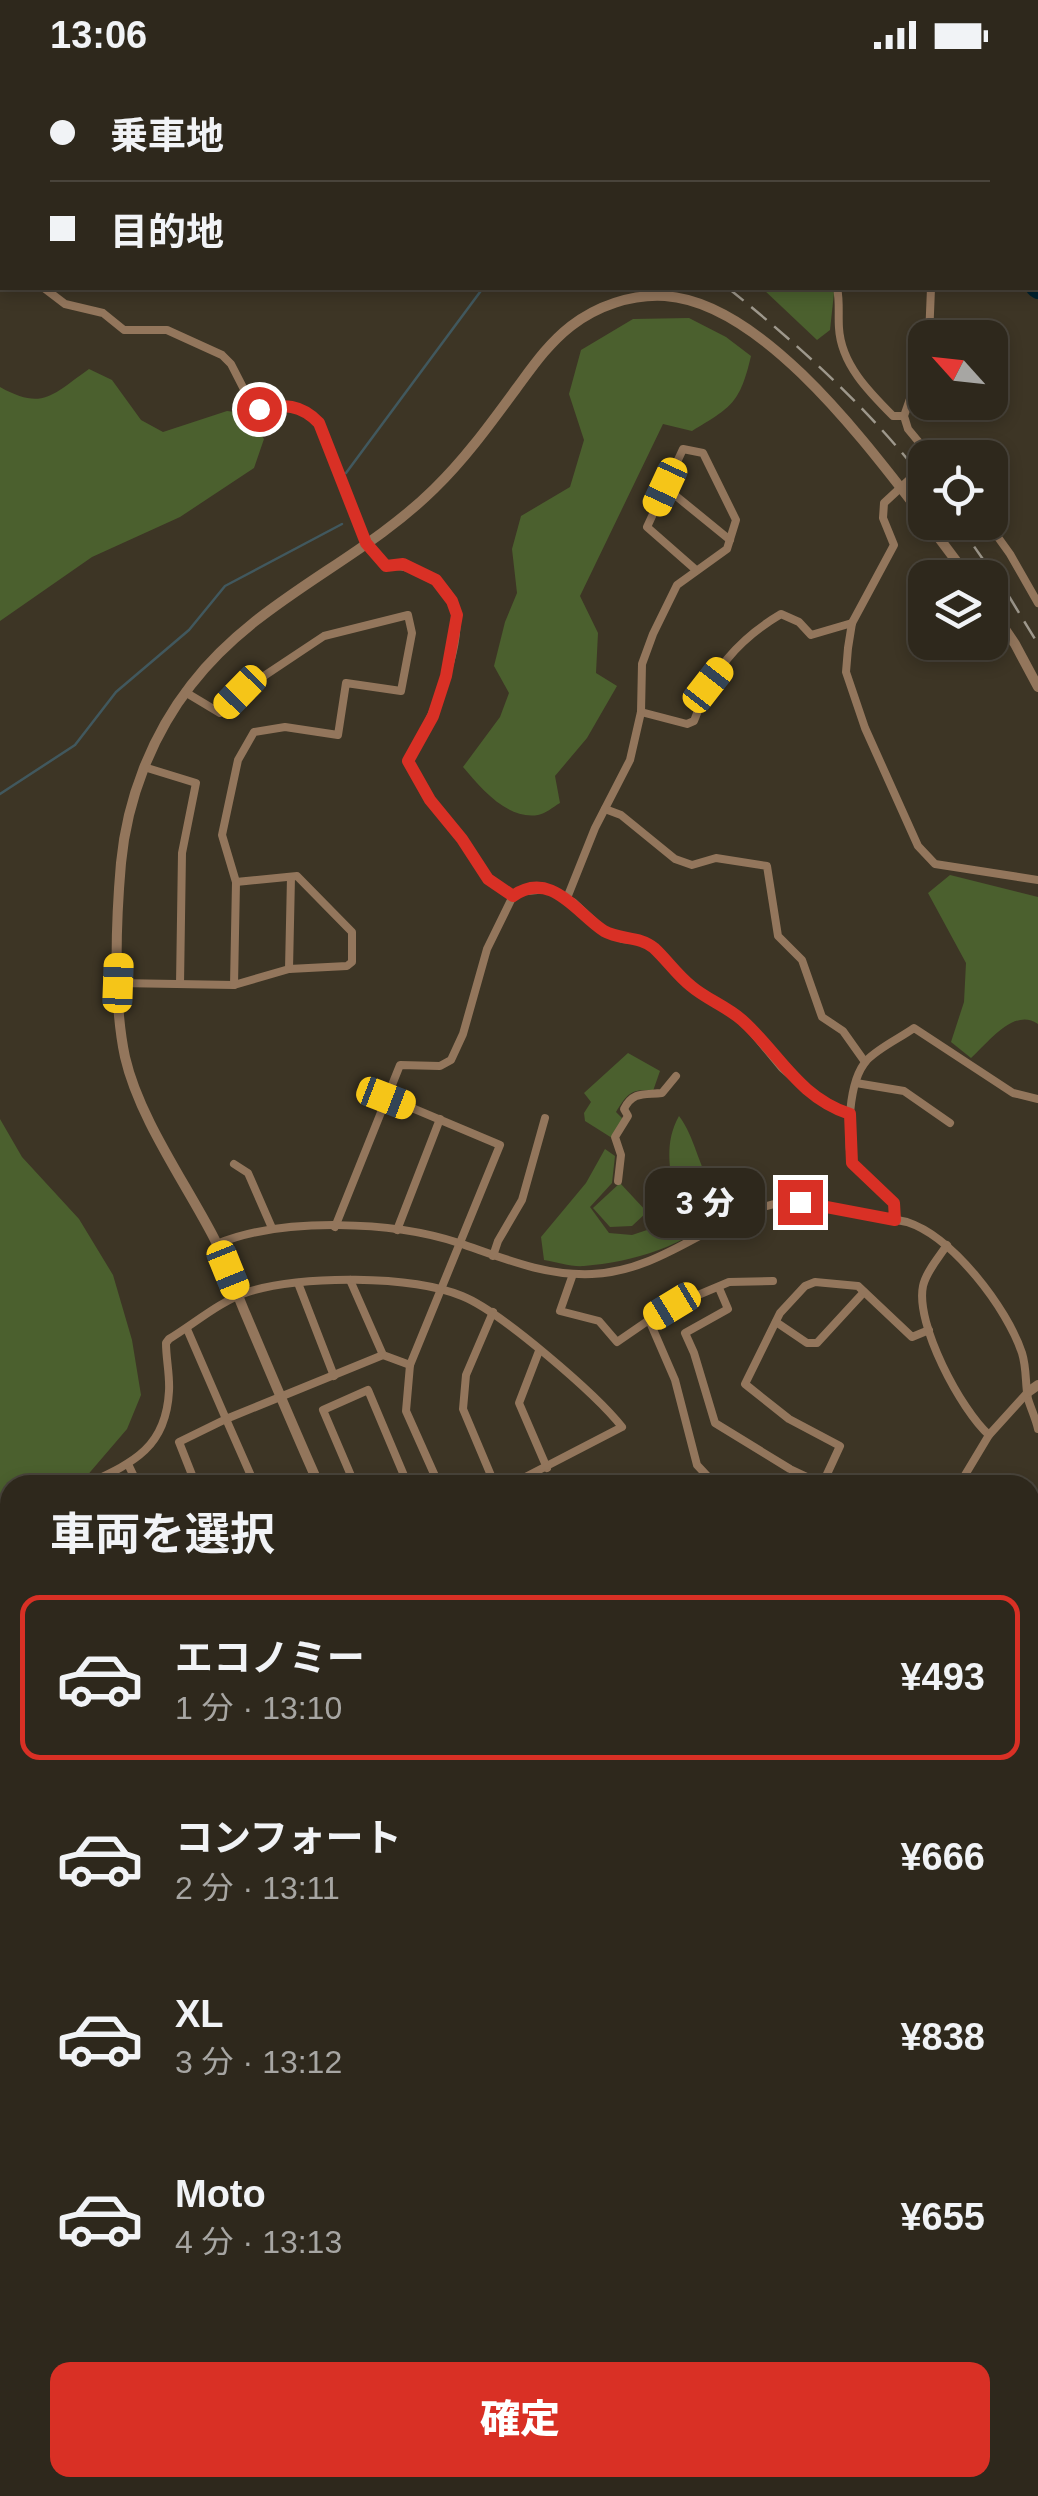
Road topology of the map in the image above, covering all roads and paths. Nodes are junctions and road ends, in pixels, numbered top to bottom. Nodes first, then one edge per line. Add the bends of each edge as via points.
1 (47, 290) edge
2 (836, 290) edge
3 (931, 290) edge
4 (930, 320) edge
5 (908, 405) edge
6 (904, 416) junction
7 (918, 440) edge
8 (908, 479) edge
9 (900, 486) junction
10 (665, 487) junction
11 (908, 497) edge
12 (730, 540) junction
13 (941, 540) edge
14 (1000, 540) edge
15 (366, 543) junction
16 (956, 560) edge
17 (696, 570) junction
18 (1038, 603) edge
19 (852, 623) junction
20 (1008, 634) edge
21 (1038, 687) edge
22 (185, 692) junction
23 (641, 712) junction
24 (144, 767) junction
25 (606, 809) junction
26 (291, 877) junction
27 (1038, 880) edge
28 (236, 882) junction
29 (513, 896) junction
30 (567, 898) junction
31 (289, 970) junction
32 (118, 983) junction
33 (180, 984) junction
34 (234, 985) junction
35 (865, 1062) junction
36 (676, 1076) dead end
37 (856, 1083) junction
38 (386, 1098) junction
39 (1038, 1099) edge
40 (850, 1114) junction
41 (545, 1118) dead end
42 (440, 1119) junction
43 (950, 1122) dead end
44 (234, 1164) dead end
45 (618, 1180) dead end
46 (895, 1220) junction
47 (335, 1227) junction
48 (272, 1228) junction
49 (397, 1230) junction
50 (460, 1243) junction
51 (217, 1244) junction
52 (946, 1245) junction
53 (493, 1256) junction
54 (573, 1274) junction
55 (350, 1280) junction
56 (773, 1281) dead end
57 (298, 1283) junction
58 (719, 1288) junction
59 (440, 1290) junction
60 (864, 1292) junction
61 (238, 1296) junction
62 (493, 1312) junction
63 (648, 1320) junction
64 (776, 1322) junction
65 (186, 1329) junction
66 (929, 1330) junction
67 (539, 1351) junction
68 (382, 1355) junction
69 (410, 1365) junction
70 (334, 1376) junction
71 (1033, 1389) edge
72 (282, 1399) junction
73 (226, 1420) junction
74 (1038, 1429) edge
75 (989, 1434) junction
76 (128, 1464) junction
77 (547, 1468) junction
78 (105, 1475) edge
79 (133, 1475) edge
80 (192, 1475) edge
81 (250, 1475) edge
82 (315, 1475) edge
83 (351, 1475) edge
84 (407, 1475) edge
85 (433, 1475) edge
86 (492, 1475) edge
87 (532, 1475) edge
88 (706, 1475) edge
89 (802, 1475) edge
90 (827, 1475) edge
91 (964, 1475) edge

1 - 15 street via 65,304 103,313 124,330 167,330 222,355 253,407 308,412 319,423
2 - 6 street via 848,360 893,416
3 - 4 street
5 - 6 street
6 - 7 street
8 - 9 street
9 - 11 street
9 - 15 street via 835,408 742,324 696,302 630,298 596,310 551,342 434,489
9 - 19 street via 882,510 894,544
10 - 12 street
10 - 12 street via 682,449 703,453 736,520
10 - 17 street via 647,527
12 - 17 street
13 - 16 street
14 - 18 street
15 - 22 street via 246,626
15 - 29 street via 386,566 403,564 436,580 452,601 457,615 446,676 408,761 488,879
17 - 23 street via 677,585 646,651
19 - 23 street via 811,635 781,614 750,632 708,685 694,720
19 - 27 street via 846,672 918,846 934,864
20 - 21 street
22 - 24 street
22 - 28 street via 220,712 324,636 408,615 412,632 401,690 346,683 338,734 285,726 254,732 246,742 222,835
23 - 25 street via 630,760
24 - 32 street via 122,863
24 - 33 street via 196,783 182,853
25 - 30 street
25 - 35 street via 675,860 767,866 778,936 802,960 822,1017 843,1031
26 - 28 street
26 - 31 street
26 - 31 street via 352,932 352,962
28 - 34 street
29 - 30 street via 540,889
29 - 38 street via 487,950 456,1054 440,1066 400,1065
30 - 40 street via 602,930 653,947 691,987 744,1022 813,1095
31 - 34 street
32 - 33 street
32 - 51 street via 134,1088
33 - 34 street
35 - 37 street
35 - 39 street via 914,1028 1013,1093
36 - 45 street via 662,1093 629,1098 628,1116 615,1137
37 - 40 street
37 - 43 street via 904,1091
38 - 42 street
38 - 47 street
40 - 46 street via 852,1163 894,1203
41 - 53 street via 522,1200
42 - 49 street
42 - 50 street via 500,1145
44 - 48 street via 248,1173
46 - 52 street via 923,1228
46 - 54 street via 784,1202 748,1212 646,1263
47 - 48 street
47 - 49 street
48 - 51 street
49 - 50 street
50 - 53 street
50 - 59 street
51 - 61 street
52 - 66 street via 922,1287
52 - 71 street via 1008,1322
53 - 54 street
54 - 63 street via 560,1311 599,1321 617,1342
55 - 57 street
55 - 59 street
55 - 68 street
56 - 58 street
57 - 61 street
57 - 70 street
58 - 63 street
58 - 89 street via 728,1309 685,1333 715,1423
59 - 62 street
59 - 69 street
60 - 64 street via 852,1284 815,1282
60 - 64 street via 817,1343
60 - 66 street via 912,1336
61 - 65 street
61 - 72 street
62 - 67 street
62 - 86 street via 466,1375 463,1409
63 - 88 street
64 - 90 street via 745,1384 790,1420 840,1446
65 - 73 street
65 - 76 street via 166,1343 170,1388 164,1425
66 - 75 street via 966,1411
67 - 77 street via 519,1403
67 - 77 street via 622,1427
68 - 69 street
68 - 70 street
69 - 85 street via 406,1411
70 - 72 street
71 - 74 street
71 - 75 street
72 - 73 street
72 - 82 street
73 - 80 street via 179,1442
73 - 81 street
75 - 91 street
76 - 78 street
76 - 79 street
77 - 87 street
83 - 84 street via 323,1410 368,1390

